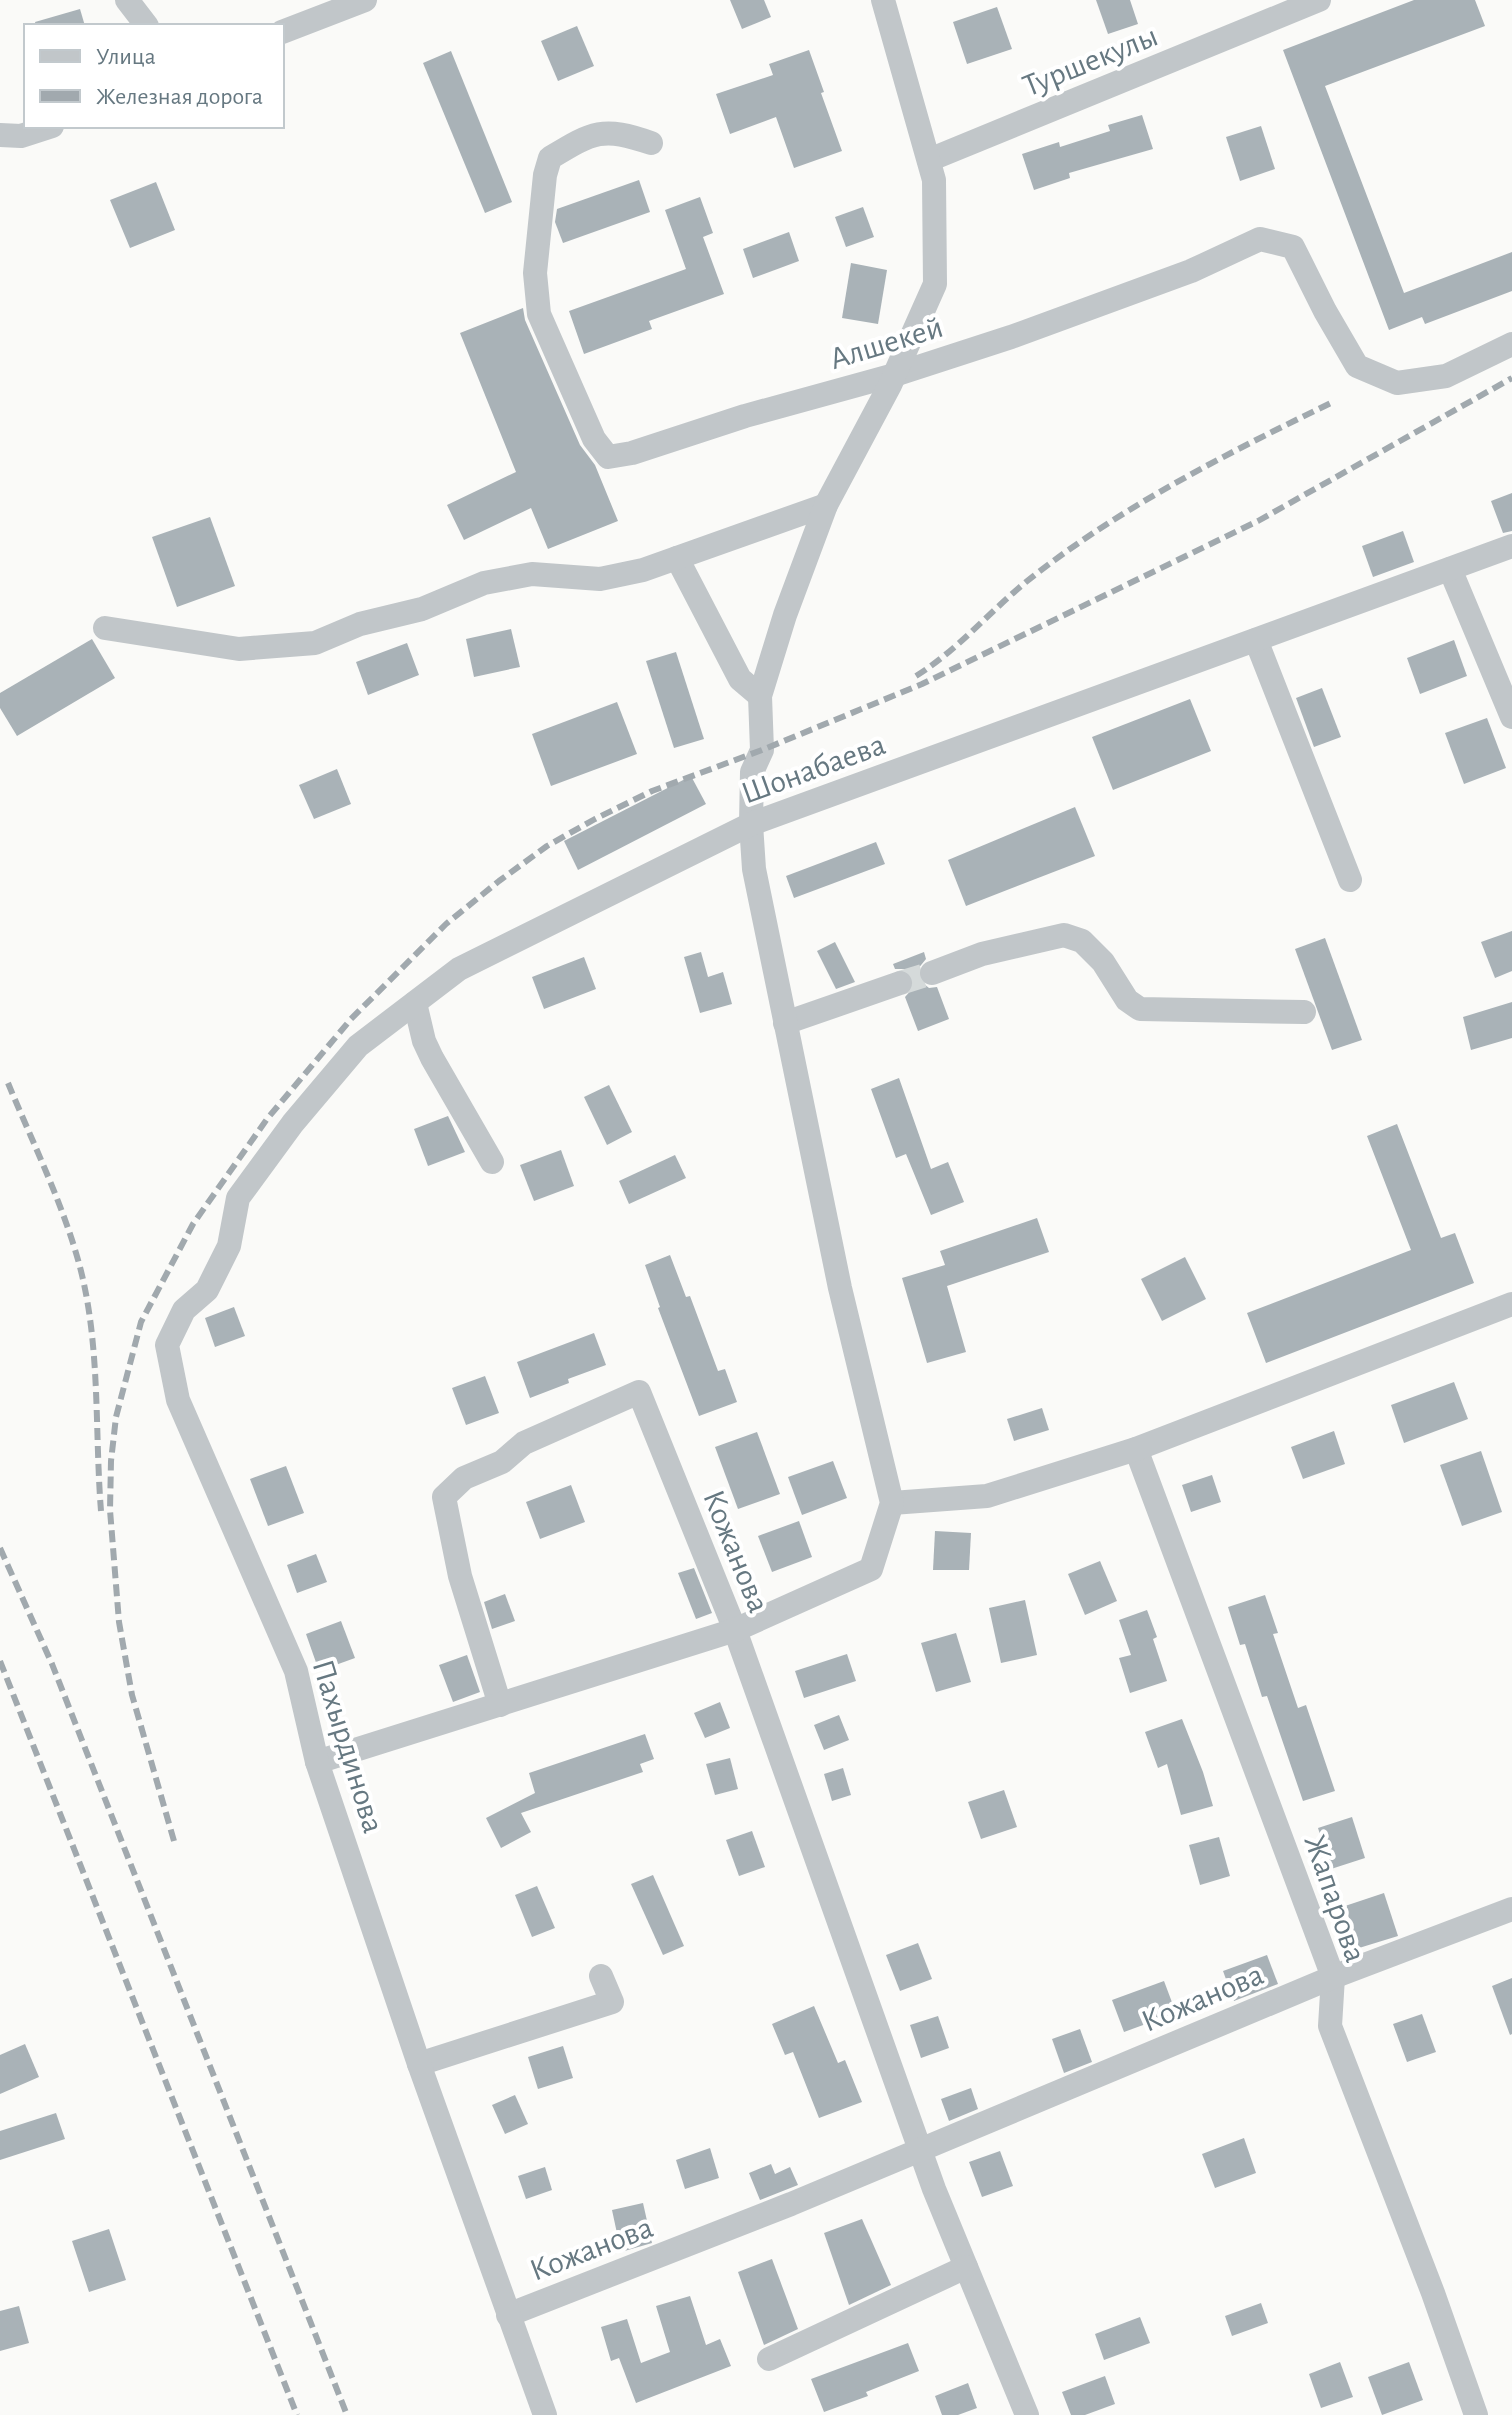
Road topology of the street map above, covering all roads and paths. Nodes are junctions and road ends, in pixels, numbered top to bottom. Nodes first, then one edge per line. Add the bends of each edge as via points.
1 (127, 0) edge
2 (365, 0) edge
3 (883, 0) edge
4 (1319, 0) edge
5 (145, 24) edge
6 (284, 31) edge
7 (46, 128) edge
8 (0, 135) edge
9 (651, 143) dead end
10 (929, 160) junction
11 (1512, 344) edge
12 (894, 375) junction
13 (826, 505) junction
14 (1512, 546) edge
15 (677, 558) junction
16 (1450, 569) junction
17 (105, 628) dead end
18 (1256, 640) junction
19 (760, 696) junction
20 (1512, 717) edge
21 (751, 824) junction
22 (1350, 880) dead end
23 (932, 973) tunnel mouth
24 (900, 983) tunnel mouth
25 (415, 1003) junction
26 (1304, 1012) dead end
27 (785, 1023) junction
28 (293, 1123) joint
29 (492, 1162) dead end
30 (1512, 1304) edge
31 (1136, 1449) junction
32 (892, 1503) junction
33 (735, 1630) junction
34 (500, 1705) junction
35 (317, 1762) junction
36 (1512, 1909) edge
37 (601, 1976) dead end
38 (1333, 1977) junction
39 (419, 2064) junction
40 (920, 2149) junction
41 (966, 2267) junction
42 (508, 2315) junction
43 (769, 2359) dead end
44 (545, 2415) edge
45 (1027, 2415) edge
46 (1476, 2415) edge

1 - 5 street
2 - 6 street
3 - 10 street
4 - 10 street, Туршекулы
7 - 8 street via 21,136
9 - 12 street, Алшекей via 617,132 594,135 550,158 545,175 535,273 539,314 594,439 608,457
10 - 12 street via 934,180 935,284
11 - 12 street, Алшекей via 1446,376 1397,383 1357,366 1293,247 1260,239 1176,277
12 - 13 street
13 - 15 street
13 - 19 street
14 - 16 street, Шонабаева
15 - 17 street via 600,579 532,574 484,583 315,643 239,649
15 - 19 street via 740,679
16 - 18 street, Шонабаева
16 - 20 street
18 - 21 street, Шонабаева
18 - 22 street
19 - 21 street via 762,750 752,772
21 - 25 street, Шонабаева via 459,969
21 - 27 street via 754,869
23 - 26 street via 982,954 1064,935 1082,941 1127,1000 1140,1009
24 - 27 street
25 - 28 street, Шонабаева via 358,1046
25 - 29 street via 432,1058
27 - 32 street
28 - 35 street, Пахырдинова via 238,1198 229,1246 207,1290 184,1310 167,1345 178,1400 296,1671
30 - 31 street
31 - 32 street via 987,1496
31 - 38 street, Жапарова
32 - 33 street via 871,1569
33 - 34 street
33 - 34 street, Кожанова via 639,1392 524,1443 502,1462 464,1478 444,1497 460,1576
33 - 40 street, Кожанова
34 - 35 street
35 - 39 street, Пахырдинова
36 - 38 street, Кожанова
37 - 39 street via 612,2002
38 - 40 street, Кожанова
38 - 46 street, Жапарова via 1330,2026
39 - 42 street, Пахырдинова
40 - 41 street, Кожанова
40 - 42 street, Кожанова
41 - 43 street
41 - 45 street, Кожанова
42 - 44 street, Пахырдинова

